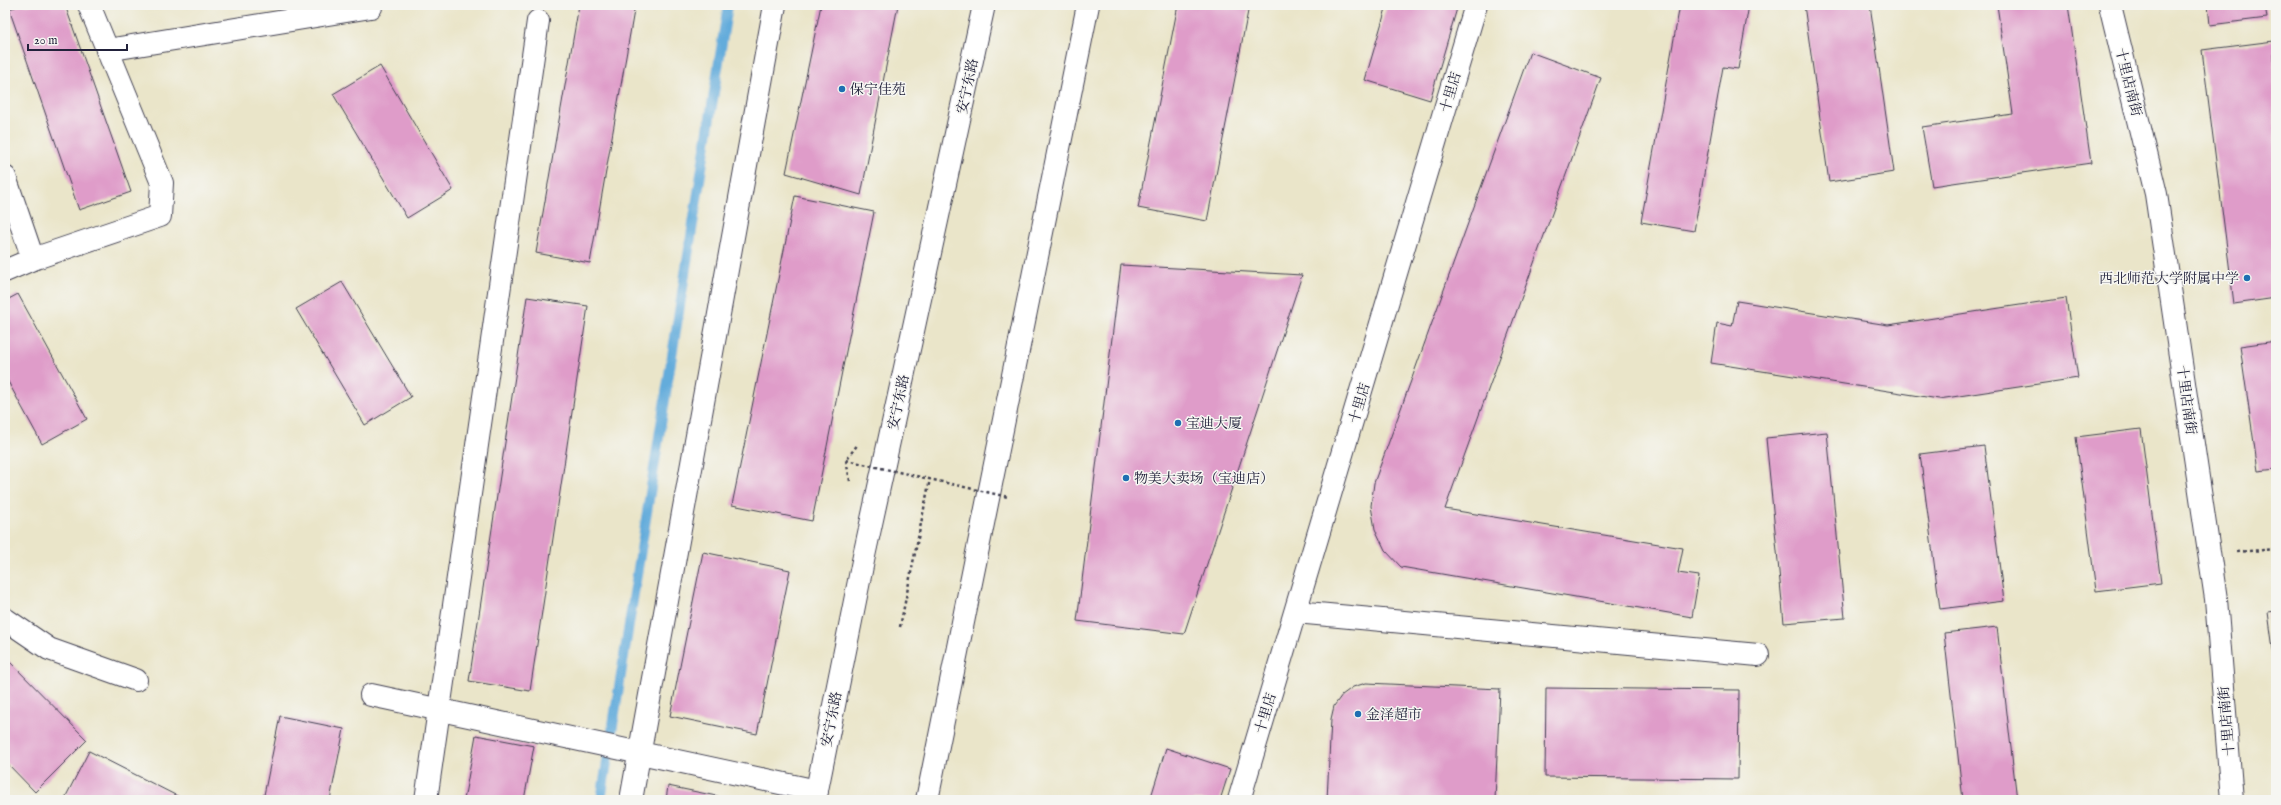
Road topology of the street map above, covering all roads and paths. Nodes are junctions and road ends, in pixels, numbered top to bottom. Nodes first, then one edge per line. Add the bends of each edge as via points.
1 (88, 5) edge
2 (775, 5) edge
3 (984, 5) edge
4 (1088, 5) edge
5 (1476, 5) edge
6 (2110, 5) edge
7 (371, 7) dead end
8 (538, 21) dead end
9 (107, 50) junction
10 (5, 176) edge
11 (33, 259) junction
12 (5, 271) edge
13 (846, 460) dead end
14 (930, 479) junction
15 (1008, 497) dead end
16 (2276, 549) edge
17 (2256, 550) dead end
18 (1296, 612) junction
19 (5, 619) edge
20 (900, 627) dead end
21 (1758, 655) dead end
22 (136, 680) dead end
23 (371, 694) dead end
24 (439, 709) junction
25 (635, 752) junction
26 (816, 796) edge
27 (426, 800) edge
28 (631, 800) edge
29 (927, 800) edge
30 (1239, 800) edge
31 (2232, 800) edge

1 - 9 street
2 - 25 street
3 - 26 street, 安宁东路 via 864,556
4 - 29 street
5 - 18 street, 十里店
6 - 31 street, 十里店南街 via 2156,194 2216,600
7 - 9 street
8 - 24 street
9 - 11 street via 162,183 160,216
10 - 11 street
11 - 12 street
13 - 14 path, bridge
14 - 15 path, bridge
14 - 20 path
16 - 17 path
18 - 21 street
18 - 30 street, 十里店
19 - 22 street via 49,649
23 - 24 street
24 - 25 street
24 - 27 street
25 - 26 street
25 - 28 street

